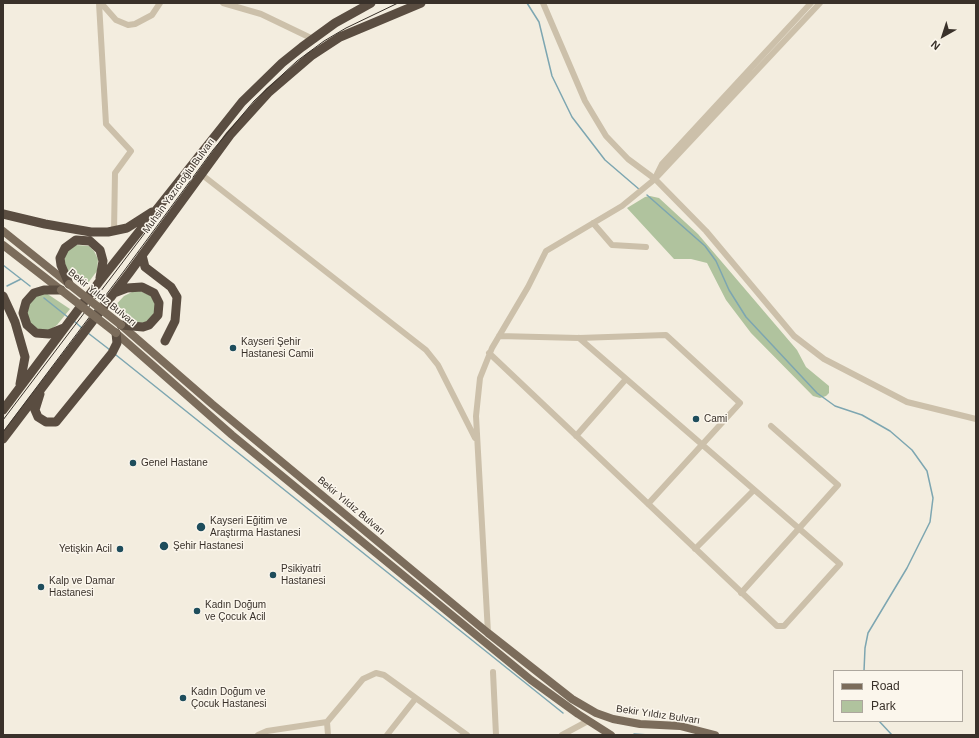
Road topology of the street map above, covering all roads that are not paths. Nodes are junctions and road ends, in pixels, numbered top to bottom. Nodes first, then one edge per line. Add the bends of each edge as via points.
1 (100, 3) edge
2 (160, 3) edge
3 (223, 3) edge
4 (371, 3) edge
5 (421, 3) edge
6 (543, 3) edge
7 (811, 3) edge
8 (820, 3) edge
9 (313, 39) junction
10 (201, 174) junction
11 (655, 179) junction
12 (159, 208) junction
13 (3, 214) edge
14 (593, 224) junction
15 (3, 231) edge
16 (114, 232) junction
17 (3, 245) edge
18 (646, 246) dead end
19 (142, 255) junction
20 (130, 272) junction
21 (153, 275) junction
22 (99, 282) junction
23 (69, 284) junction
24 (61, 290) junction
25 (113, 293) junction
26 (3, 296) edge
27 (121, 325) junction
28 (65, 327) junction
29 (116, 333) junction
30 (499, 336) junction
31 (579, 338) junction
32 (165, 342) dead end
33 (489, 353) junction
34 (626, 379) junction
35 (41, 389) junction
36 (15, 395) junction
37 (3, 410) edge
38 (976, 419) edge
39 (771, 426) dead end
40 (576, 436) junction
41 (3, 439) edge
42 (476, 441) junction
43 (700, 444) junction
44 (754, 491) junction
45 (648, 504) junction
46 (799, 530) junction
47 (695, 549) junction
48 (741, 593) junction
49 (488, 633) junction
50 (493, 672) dead end
51 (416, 698) junction
52 (588, 721) junction
53 (327, 722) junction
54 (267, 733) edge
55 (258, 735) edge
56 (328, 735) edge
57 (387, 735) edge
58 (467, 735) edge
59 (496, 735) edge
60 (562, 735) edge
61 (611, 735) edge
62 (715, 735) edge

1 - 2 street via 116,20 128,25 152,15
1 - 16 street via 106,124 131,151 115,173
3 - 9 street via 254,11
4 - 9 highway, Muhsin Yazıcıoğlu Bulvarı
5 - 10 highway, Muhsin Yazıcıoğlu Bulvarı via 340,37 311,56 269,92 230,135
6 - 11 street via 594,119 620,152
7 - 11 street via 662,164
8 - 11 street
9 - 12 highway, Muhsin Yazıcıoğlu Bulvarı via 282,63 242,102
10 - 19 highway, Muhsin Yazıcıoğlu Bulvarı
10 - 42 street via 426,350 438,365
11 - 14 street via 622,206
11 - 38 street via 706,231 788,329 808,348 855,376 908,402
12 - 16 highway via 127,228
12 - 22 highway, Muhsin Yazıcıoğlu Bulvarı
13 - 16 highway via 65,228
14 - 18 street via 612,245
14 - 30 street via 546,251
15 - 23 main road, Bekir Yıldız Bulvarı
17 - 24 main road, Bekir Yıldız Bulvarı
19 - 20 highway, Muhsin Yazıcıoğlu Bulvarı
19 - 21 highway via 145,267
20 - 21 highway
20 - 25 highway, Muhsin Yazıcıoğlu Bulvarı
21 - 32 highway via 171,287 178,300 175,321
22 - 23 highway via 103,265 100,250 90,241 78,240 65,248 60,258 60,265
22 - 28 highway, Muhsin Yazıcıoğlu Bulvarı, bridge
23 - 27 main road, Bekir Yıldız Bulvarı, bridge
24 - 28 highway via 34,293 26,302 23,313 27,325 36,333 49,334
24 - 29 main road, Bekir Yıldız Bulvarı, bridge
25 - 27 highway via 126,288 142,287 154,293 160,303 158,315 149,325
25 - 35 highway, Muhsin Yazıcıoğlu Bulvarı, bridge
26 - 36 highway via 15,322 25,357
27 - 49 main road, Bekir Yıldız Bulvarı
28 - 36 highway, Muhsin Yazıcıoğlu Bulvarı
29 - 35 highway via 117,343 112,353 56,422 46,422 38,417 35,410
29 - 52 main road, Bekir Yıldız Bulvarı via 232,435 531,680
30 - 31 street
30 - 33 street
31 - 34 street
31 - 43 street via 666,336 740,403
33 - 40 street
33 - 42 street via 477,390
34 - 40 street
34 - 43 street
35 - 41 highway, Muhsin Yazıcıoğlu Bulvarı
36 - 37 highway, Muhsin Yazıcıoğlu Bulvarı
39 - 46 street via 838,485
40 - 45 street
42 - 49 street
43 - 44 street
43 - 45 street
44 - 46 street
44 - 47 street
45 - 47 street
46 - 48 street
46 - 48 street via 840,564 785,625 777,626
47 - 48 street
49 - 62 main road, Bekir Yıldız Bulvarı via 572,699 596,713 622,721 680,726
50 - 59 street
51 - 53 street via 384,675 370,674
51 - 57 street
51 - 58 street
52 - 60 street
52 - 61 main road, Bekir Yıldız Bulvarı
53 - 54 street
53 - 56 street
54 - 55 street

